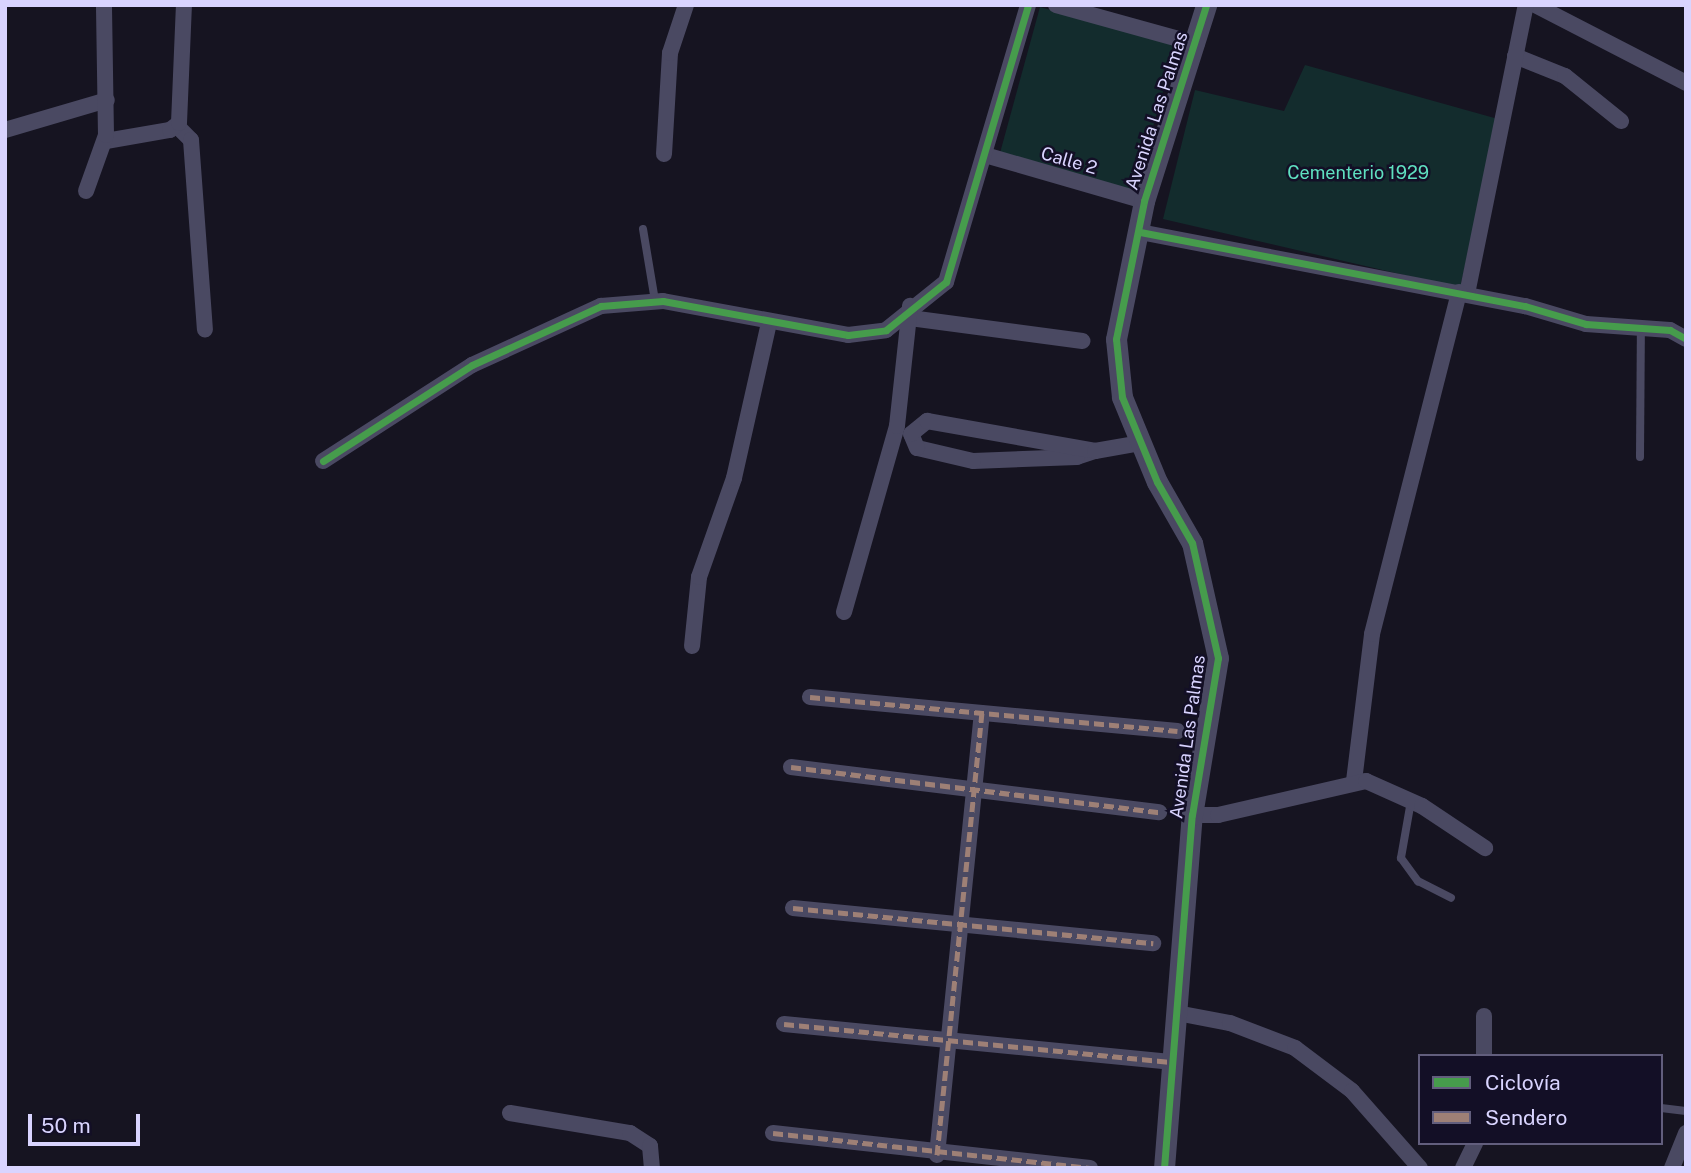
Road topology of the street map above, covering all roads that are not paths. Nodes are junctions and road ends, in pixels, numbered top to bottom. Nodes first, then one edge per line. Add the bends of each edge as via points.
1 (104, 5) edge
2 (184, 5) edge
3 (686, 5) edge
4 (1028, 5) edge
5 (1056, 5) edge
6 (1206, 5) edge
7 (1526, 5) edge
8 (1535, 5) edge
9 (1196, 44) junction
10 (1515, 56) junction
11 (1686, 83) edge
12 (107, 100) junction
13 (1621, 121) dead end
14 (177, 126) junction
15 (5, 130) edge
16 (106, 141) junction
17 (664, 154) dead end
18 (985, 155) junction
19 (86, 191) dead end
20 (1144, 201) junction
21 (643, 229) dead end
22 (1140, 232) junction
23 (1463, 293) junction
24 (656, 301) junction
25 (910, 312) junction
26 (769, 323) junction
27 (1641, 328) junction
28 (205, 329) dead end
29 (1686, 339) edge
30 (1082, 341) dead end
31 (1141, 443) junction
32 (1095, 451) junction
33 (1640, 457) dead end
34 (323, 461) dead end
35 (844, 612) dead end
36 (692, 646) dead end
37 (810, 697) dead end
38 (982, 713) junction
39 (1177, 731) dead end
40 (791, 767) dead end
41 (1354, 781) junction
42 (973, 790) junction
43 (1411, 802) junction
44 (1159, 812) dead end
45 (1192, 815) junction
46 (1485, 848) dead end
47 (1451, 898) dead end
48 (793, 908) dead end
49 (960, 924) junction
50 (1153, 943) dead end
51 (1177, 1013) junction
52 (1483, 1016) dead end
53 (784, 1024) dead end
54 (948, 1039) junction
55 (1484, 1054) edge
56 (1172, 1062) junction
57 (1663, 1108) edge
58 (1686, 1111) edge
59 (510, 1113) dead end
60 (773, 1133) dead end
61 (1686, 1133) edge
62 (1474, 1145) edge
63 (937, 1155) junction
64 (652, 1168) edge
65 (1090, 1168) edge
66 (1164, 1168) edge
67 (1420, 1168) edge
68 (1463, 1168) edge
69 (1672, 1168) edge

1 - 12 street
2 - 14 street
3 - 17 street via 670,53
4 - 18 street
5 - 9 street
6 - 9 street, Avenida Las Palmas
7 - 10 street
8 - 11 street
9 - 20 street, Avenida Las Palmas
10 - 13 street via 1565,76
10 - 23 street
12 - 15 street
12 - 16 street
14 - 16 street
14 - 28 street via 191,139
16 - 19 street
18 - 20 street, Calle 2
18 - 25 street via 946,282
20 - 22 street, Avenida Las Palmas
21 - 24 lane
22 - 23 street
22 - 31 street, Avenida Las Palmas via 1116,339 1122,397
23 - 27 street via 1586,324
23 - 41 street via 1375,622
24 - 26 street
24 - 34 street via 601,306 534,332 472,365
25 - 26 street via 886,330 870,335
25 - 30 street
25 - 35 street via 897,426
26 - 36 street via 734,478 699,578
27 - 29 street
27 - 33 lane
31 - 32 street
31 - 45 street, Avenida Las Palmas via 1192,543 1218,658
32 - 32 street via 1077,457 973,461 917,447 911,434 927,421
37 - 38 street
38 - 39 street
38 - 42 street
40 - 42 street
41 - 43 street via 1377,783
41 - 45 street via 1218,815
42 - 44 street
42 - 49 street
43 - 46 street
43 - 47 lane via 1401,858 1418,881
45 - 51 street, Avenida Las Palmas
48 - 49 street
49 - 50 street
49 - 54 street
51 - 56 street, Avenida Las Palmas
51 - 67 street via 1230,1023 1294,1048 1352,1091
52 - 55 street
53 - 54 street
54 - 56 street
54 - 63 street
56 - 66 street, Avenida Las Palmas
57 - 58 lane
59 - 64 street via 630,1133 650,1146
60 - 63 street
61 - 69 street
62 - 68 street
63 - 65 street

